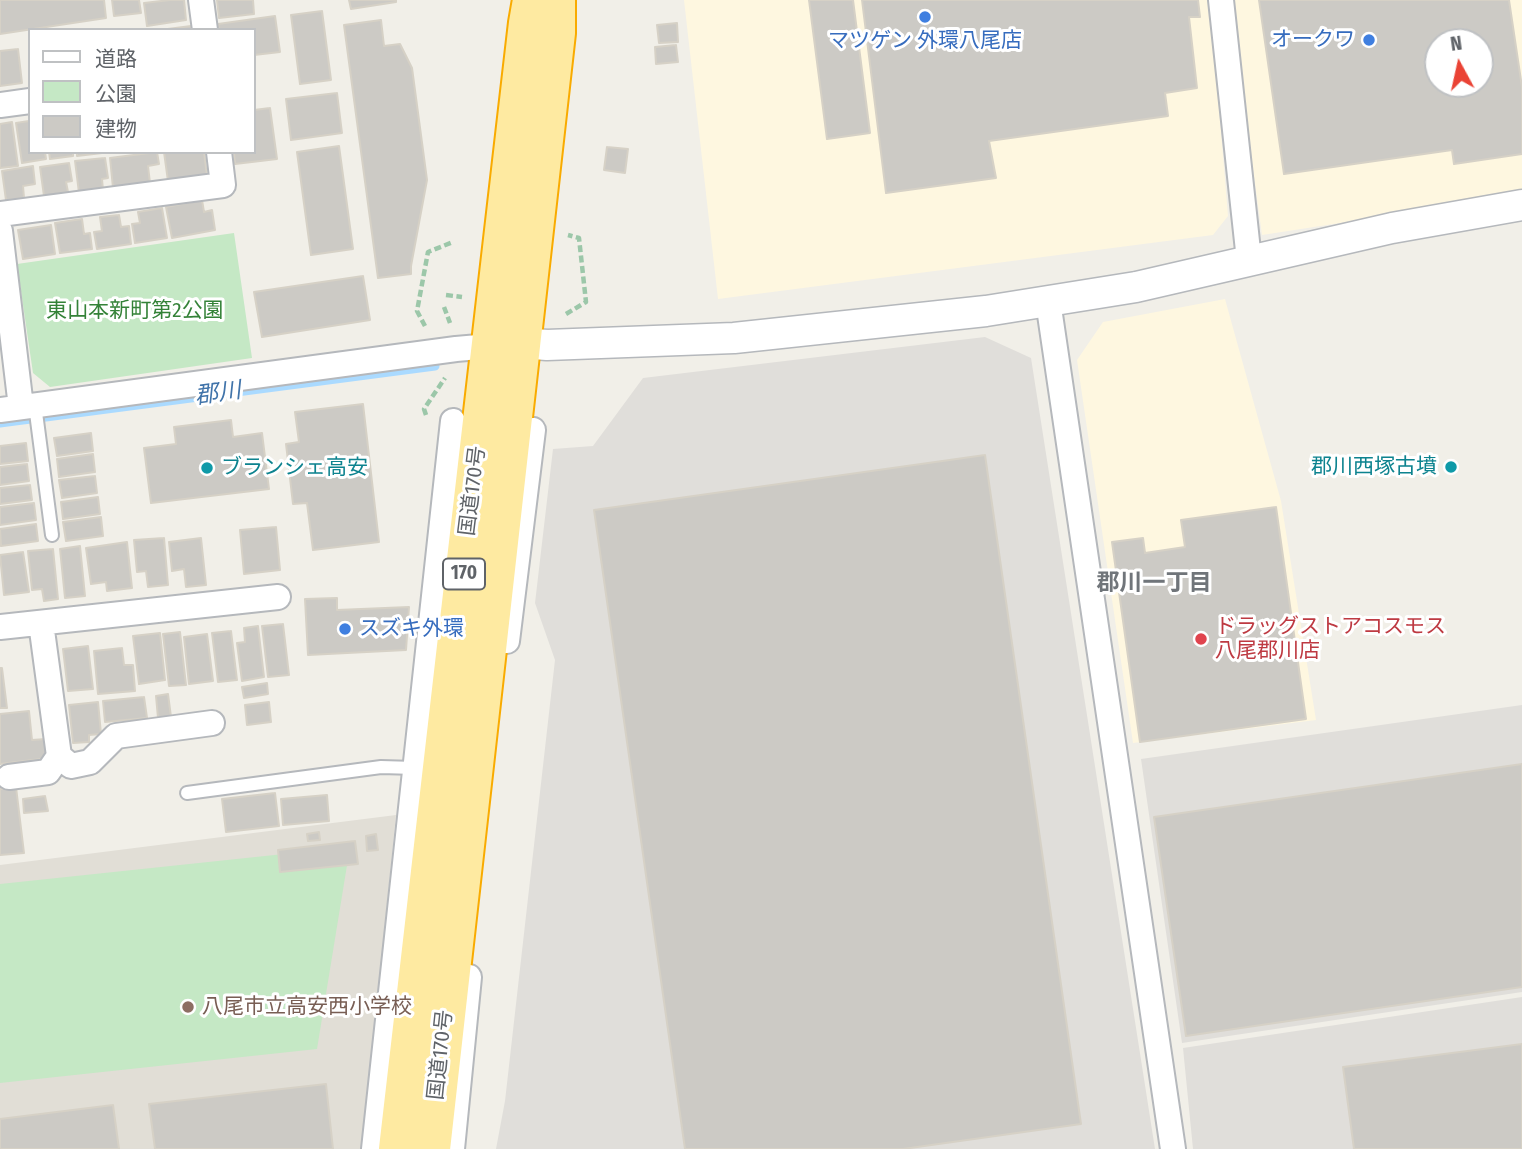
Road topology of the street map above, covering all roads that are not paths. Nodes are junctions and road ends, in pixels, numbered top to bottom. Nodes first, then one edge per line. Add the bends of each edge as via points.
1 (201, 0) edge
2 (532, 0) edge
3 (556, 0) edge
4 (1221, 0) edge
5 (205, 28) edge
6 (28, 101) edge
7 (0, 105) edge
8 (219, 154) edge
9 (1522, 205) edge
10 (0, 214) edge
11 (0, 231) edge
12 (1249, 260) junction
13 (1048, 301) junction
14 (506, 345) junction
15 (23, 407) edge
16 (453, 421) dead end
17 (533, 430) dead end
18 (52, 535) dead end
19 (278, 597) dead end
20 (41, 623) junction
21 (0, 627) edge
22 (212, 723) dead end
23 (59, 756) junction
24 (455, 773) junction
25 (9, 777) dead end
26 (187, 793) dead end
27 (374, 1149) edge
28 (398, 1149) edge
29 (431, 1149) edge
30 (452, 1149) edge
31 (1173, 1149) edge

1 - 5 street
2 - 14 highway, 国道170号 / 170
3 - 14 highway, 国道170号 / 170 via 556,33
4 - 12 street
6 - 7 street
8 - 10 street via 223,185
9 - 12 street
11 - 15 street
12 - 13 street
13 - 14 street via 734,338
13 - 31 street
14 - 15 street
14 - 24 highway, 国道170号 / 170
15 - 18 lane via 40,444
16 - 24 street
17 - 24 street
19 - 20 street
20 - 21 street
20 - 23 street
22 - 23 street via 116,736 90,762 71,766
23 - 25 street via 48,772
24 - 26 lane via 381,767
24 - 27 street
24 - 28 highway, 国道170号 / 170
24 - 29 highway, 国道170号 / 170
24 - 30 street

